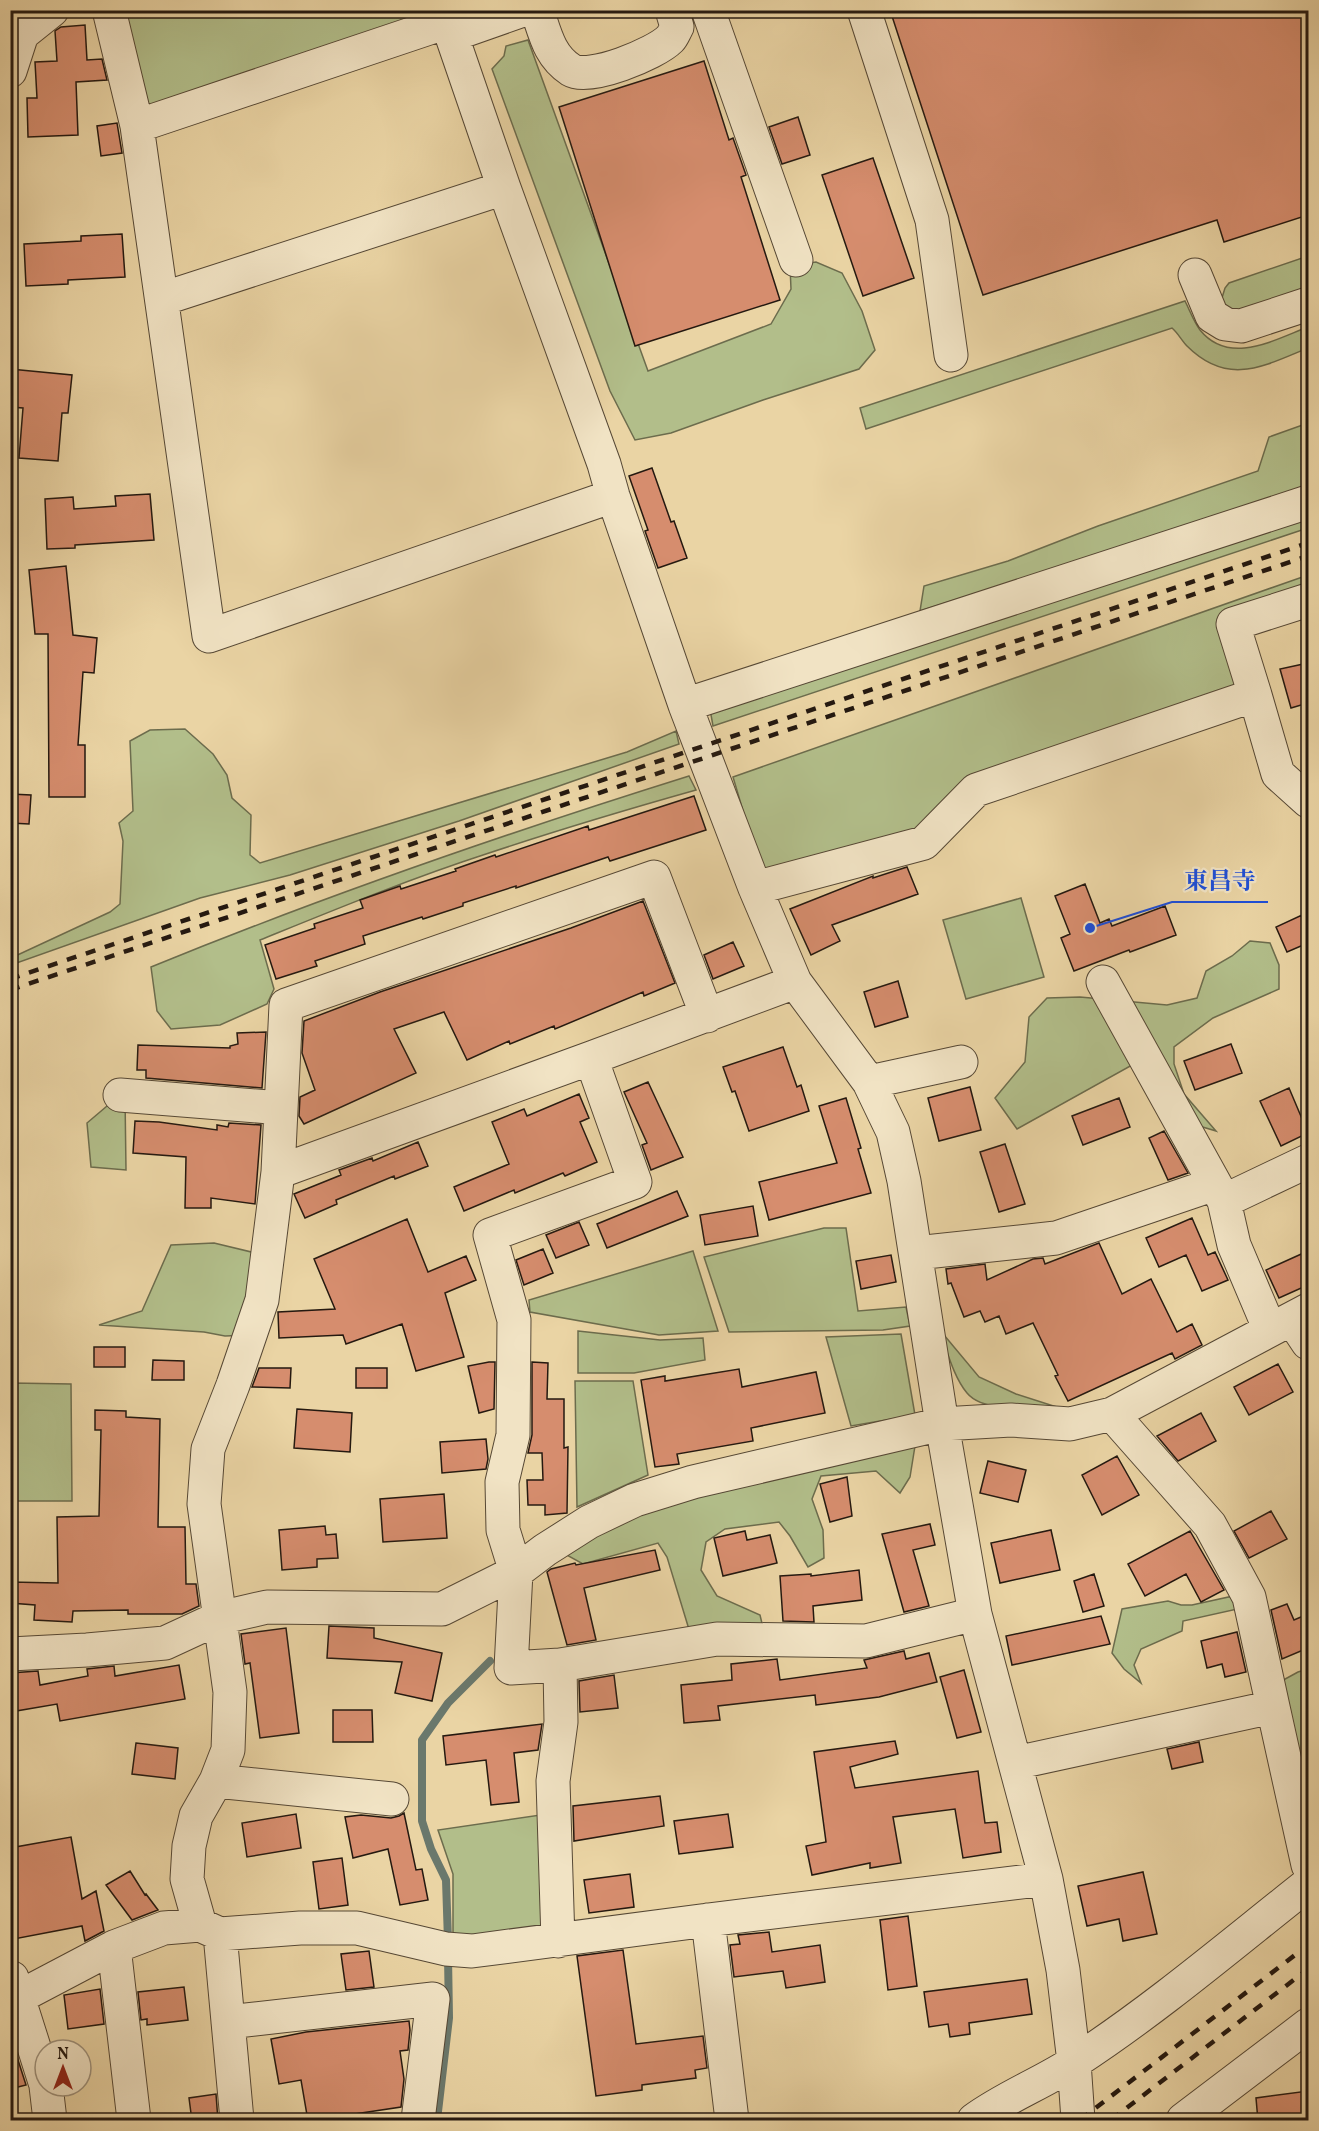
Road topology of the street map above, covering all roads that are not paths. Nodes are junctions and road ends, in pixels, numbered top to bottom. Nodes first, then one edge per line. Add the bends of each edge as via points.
1 (52, 10) edge
2 (109, 10) edge
3 (523, 10) edge
4 (537, 10) edge
5 (672, 10) edge
6 (708, 10) edge
7 (864, 10) edge
8 (447, 22) edge
9 (10, 71) edge
10 (137, 126) junction
11 (504, 188) junction
12 (796, 260) dead end
13 (1195, 275) dead end
14 (162, 299) junction
15 (1308, 304) edge
16 (951, 355) dead end
17 (613, 496) junction
18 (1308, 502) edge
19 (1308, 600) edge
20 (1255, 695) junction
21 (685, 705) junction
22 (1308, 801) edge
23 (755, 888) junction
24 (795, 982) junction
25 (1103, 982) dead end
26 (707, 1016) junction
27 (591, 1058) junction
28 (961, 1062) dead end
29 (869, 1082) junction
30 (120, 1095) dead end
31 (281, 1108) junction
32 (1308, 1161) edge
33 (278, 1172) junction
34 (1219, 1192) junction
35 (916, 1253) junction
36 (1295, 1325) edge
37 (1112, 1414) junction
38 (942, 1424) junction
39 (516, 1572) junction
40 (975, 1614) junction
41 (219, 1618) junction
42 (10, 1654) edge
43 (560, 1665) junction
44 (1273, 1707) junction
45 (1015, 1763) junction
46 (216, 1781) junction
47 (393, 1799) dead end
48 (1308, 1865) edge
49 (1046, 1880) junction
50 (1308, 1884) edge
51 (708, 1920) junction
52 (210, 1929) junction
53 (558, 1941) junction
54 (114, 1947) junction
55 (13, 1990) edge
56 (228, 2022) junction
57 (1308, 2025) edge
58 (33, 2047) edge
59 (1074, 2062) junction
60 (48, 2098) edge
61 (414, 2120) edge
62 (50, 2121) edge
63 (134, 2121) edge
64 (237, 2121) edge
65 (732, 2121) edge
66 (974, 2121) edge
67 (1078, 2121) edge
68 (1182, 2121) edge

1 - 9 street via 22,34
2 - 10 street
3 - 8 street
4 - 5 street via 550,49 561,62 573,71 592,73 621,64 670,39 677,27
6 - 12 street
7 - 16 street via 932,220
8 - 10 street
8 - 11 street
10 - 14 street
11 - 14 street
11 - 17 street
13 - 15 street via 1212,316 1226,324 1241,326
14 - 17 street via 209,636
17 - 21 street
18 - 21 street
19 - 20 street via 1233,624
20 - 22 street via 1278,774
20 - 23 street via 976,790 924,843
21 - 23 street
23 - 24 street
24 - 26 street
24 - 29 street
25 - 34 street
26 - 27 street
26 - 31 street via 654,877 286,1005
27 - 33 street
27 - 39 street via 635,1182 490,1235 514,1320 513,1435 502,1482 503,1530
28 - 29 street
29 - 35 street via 893,1132
30 - 31 street
31 - 33 street
32 - 34 street
33 - 41 street via 262,1300 208,1449 204,1504
34 - 35 street via 1056,1238
34 - 36 street via 1234,1245
35 - 38 street
36 - 37 street
37 - 38 street via 1070,1424 1011,1420
37 - 44 street via 1210,1525 1249,1597
38 - 39 street via 693,1482 635,1500 589,1522
38 - 40 street
39 - 41 street via 442,1609 267,1607
39 - 43 street via 511,1668
40 - 43 street via 866,1641 717,1639
40 - 45 street
41 - 42 street via 165,1643
41 - 46 street via 230,1692 228,1750
43 - 53 street via 561,1722 553,1781
44 - 45 street
44 - 48 street
45 - 49 street
46 - 47 street
46 - 52 street via 196,1816 187,1879
49 - 51 street
49 - 59 street via 1063,1970
50 - 59 street via 1144,2014
51 - 53 street
51 - 65 street
52 - 53 street via 357,1928 446,1949 472,1951
52 - 54 street via 164,1928
52 - 56 street
54 - 55 street
54 - 63 street
55 - 58 street
56 - 61 street via 433,1999
56 - 64 street
57 - 68 street
59 - 66 street
59 - 67 street
60 - 62 street

